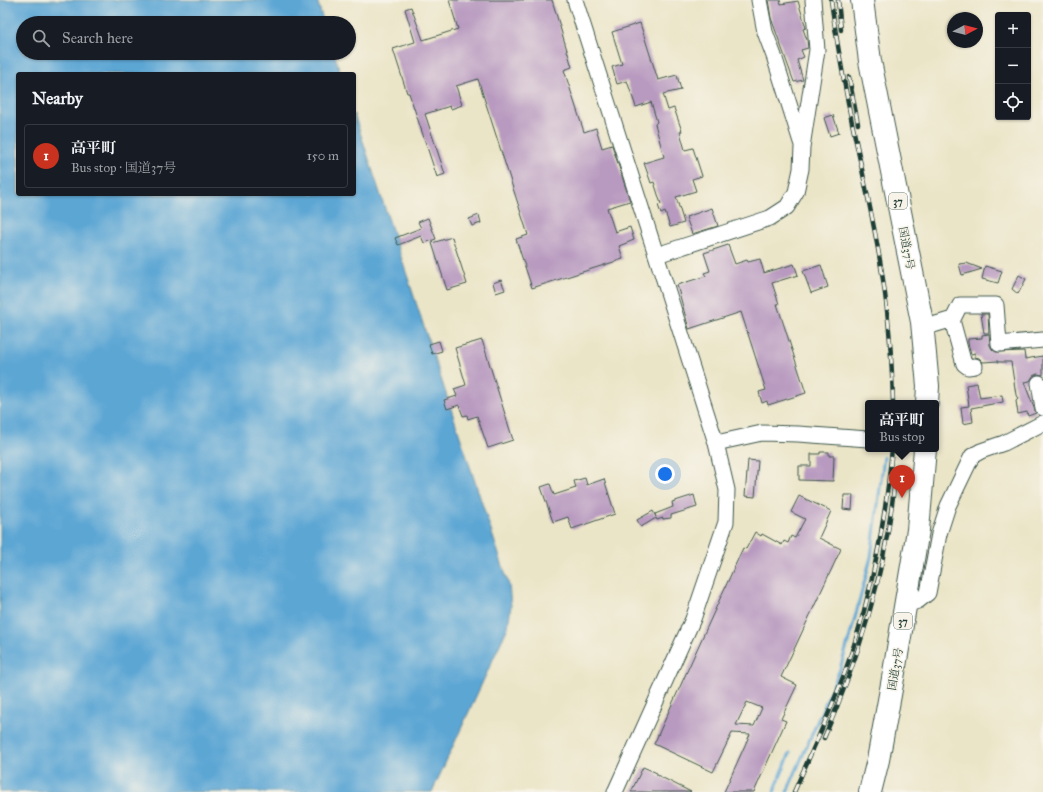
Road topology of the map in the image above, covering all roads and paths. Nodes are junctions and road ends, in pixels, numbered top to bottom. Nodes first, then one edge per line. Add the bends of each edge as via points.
1 (575, 0) edge
2 (759, 0) edge
3 (813, 0) edge
4 (862, 0) edge
5 (802, 147) junction
6 (657, 255) junction
7 (952, 320) junction
8 (923, 328) junction
9 (1043, 340) edge
10 (975, 366) dead end
11 (1039, 383) dead end
12 (927, 400) edge
13 (1043, 408) edge
14 (1043, 423) edge
15 (865, 439) edge
16 (716, 443) junction
17 (925, 452) edge
18 (905, 605) junction
19 (615, 792) edge
20 (870, 792) edge

1 - 6 street
2 - 5 street via 765,32
3 - 5 street via 817,50
4 - 8 highway, 国道37号 / 37 via 870,61
5 - 6 street via 796,192 787,207 770,218
6 - 16 street
7 - 8 street
7 - 9 street via 960,305 996,305 999,344
7 - 10 street via 964,364 968,367
8 - 12 highway, 国道37号 / 37
11 - 13 street
14 - 18 street via 972,456 948,506 939,534 928,594 918,601
15 - 16 street via 762,432
16 - 19 street via 727,490 726,522 692,619
17 - 18 highway, 国道37号 / 37 via 918,530
18 - 20 highway, 国道37号 / 37

